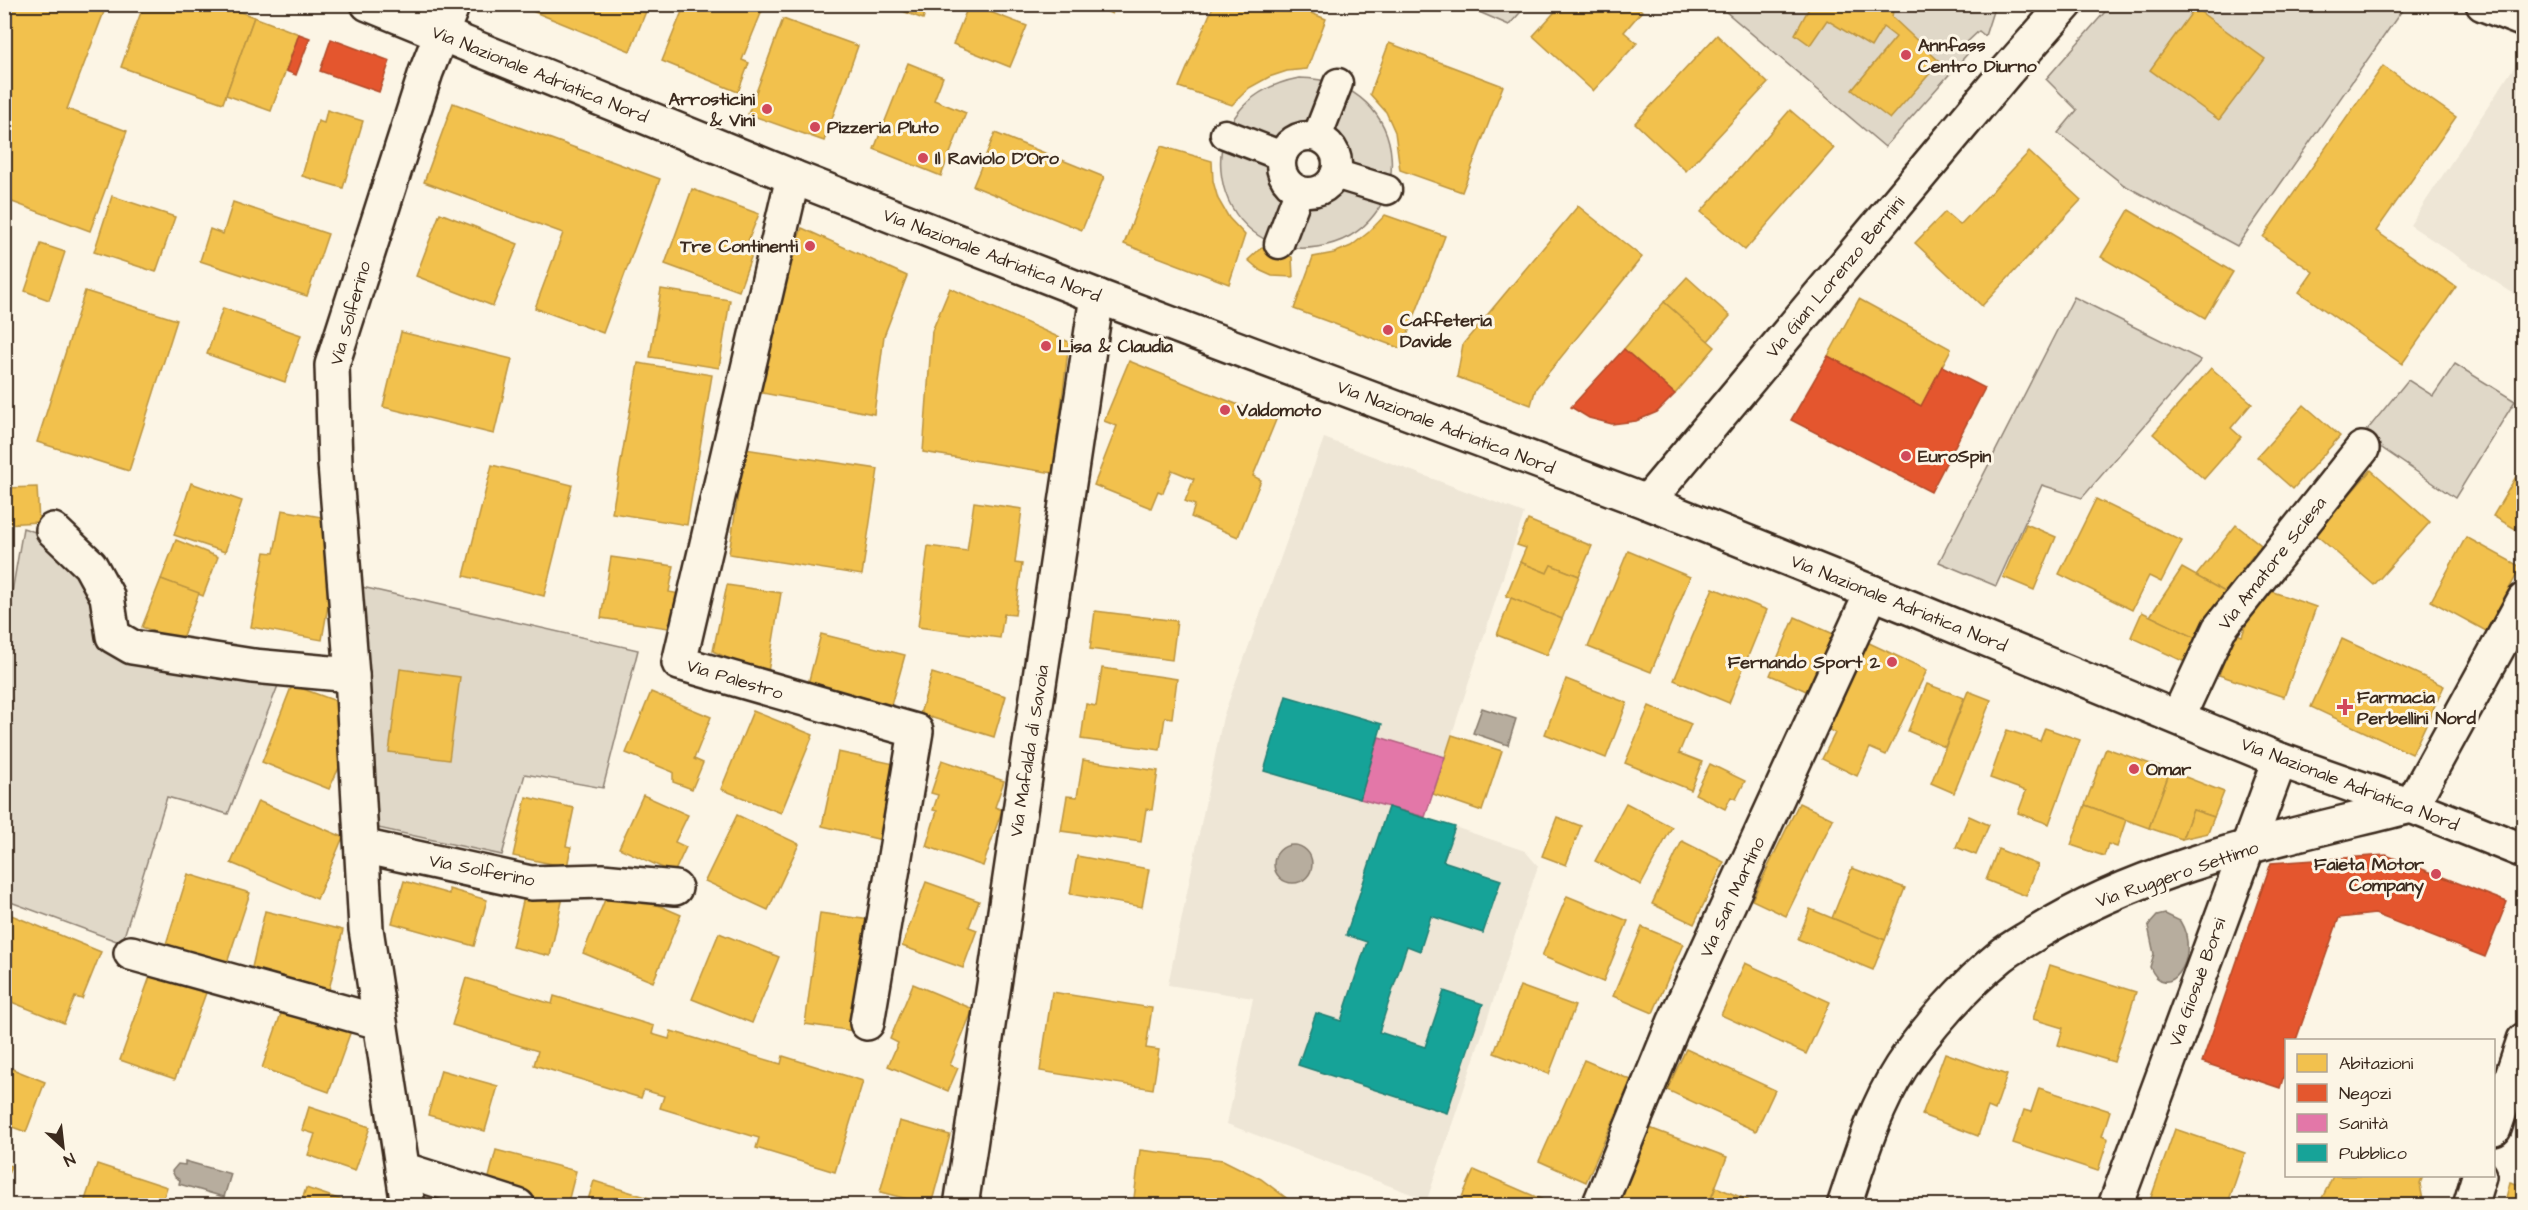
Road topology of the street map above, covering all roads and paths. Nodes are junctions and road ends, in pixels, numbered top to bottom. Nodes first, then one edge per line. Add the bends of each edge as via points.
1 (368, 4) edge
2 (2040, 4) edge
3 (2066, 4) edge
4 (2483, 4) edge
5 (447, 19) edge
6 (2523, 20) edge
7 (2024, 52) junction
8 (1338, 83) dead end
9 (1225, 134) dead end
10 (1317, 137) junction
11 (1282, 156) junction
12 (1335, 174) junction
13 (793, 177) junction
14 (1387, 190) dead end
15 (1299, 191) junction
16 (1279, 244) dead end
17 (1097, 296) junction
18 (2362, 449) dead end
19 (1647, 502) junction
20 (53, 530) dead end
21 (1872, 592) junction
22 (2523, 600) edge
23 (352, 675) junction
24 (2178, 717) junction
25 (2280, 760) junction
26 (2411, 806) junction
27 (362, 846) junction
28 (2245, 849) junction
29 (2523, 850) edge
30 (675, 888) dead end
31 (131, 953) dead end
32 (379, 1022) junction
33 (867, 1023) dead end
34 (2523, 1040) edge
35 (2495, 1123) edge
36 (402, 1169) junction
37 (2479, 1177) edge
38 (408, 1206) edge
39 (518, 1206) edge
40 (961, 1206) edge
41 (1599, 1206) edge
42 (1845, 1206) edge
43 (2115, 1206) edge
44 (2470, 1206) edge

1 - 5 street, Via Nazionale Adriatica Nord
2 - 7 street, Via Gian Lorenzo Bernini
3 - 7 street, Via Gian Lorenzo Bernini
4 - 6 street
5 - 13 street, Via Nazionale Adriatica Nord
5 - 23 street, Via Solferino via 426,72 332,364 335,464
7 - 19 street, Via Gian Lorenzo Bernini
8 - 10 street
9 - 11 street
10 - 11 street via 1292,142
10 - 12 street via 1335,156
11 - 15 street via 1284,177
12 - 14 street
12 - 15 street via 1325,188
13 - 17 street, Via Nazionale Adriatica Nord
13 - 33 street, Via Palestro via 679,663 916,731
15 - 16 street
17 - 19 street, Via Nazionale Adriatica Nord
17 - 40 street, Via Mafalda di Savoia
18 - 24 street, Via Amatore Sciesa via 2219,629
19 - 21 street, Via Nazionale Adriatica Nord
20 - 23 street via 90,565 107,596 113,636 132,647 253,666
21 - 24 street, Via Nazionale Adriatica Nord
21 - 41 street, Via San Martino via 1674,1023
22 - 26 street
23 - 27 street, Via Solferino
24 - 25 street, Via Nazionale Adriatica Nord
25 - 26 street, Via Nazionale Adriatica Nord
25 - 28 street, Via Giosuè Borsi
26 - 28 street, Via Ruggero Settimo
26 - 29 street, Via Nazionale Adriatica Nord
27 - 30 street, Via Solferino via 531,883 602,881
27 - 32 street, Via Solferino via 366,929
28 - 42 street, Via Ruggero Settimo via 2108,894 2002,955 1966,987 1899,1070 1871,1127
28 - 43 street, Via Giosuè Borsi
31 - 32 street
32 - 36 street, Via Solferino
34 - 35 street
36 - 38 street, Via Solferino
36 - 39 street
37 - 44 street

